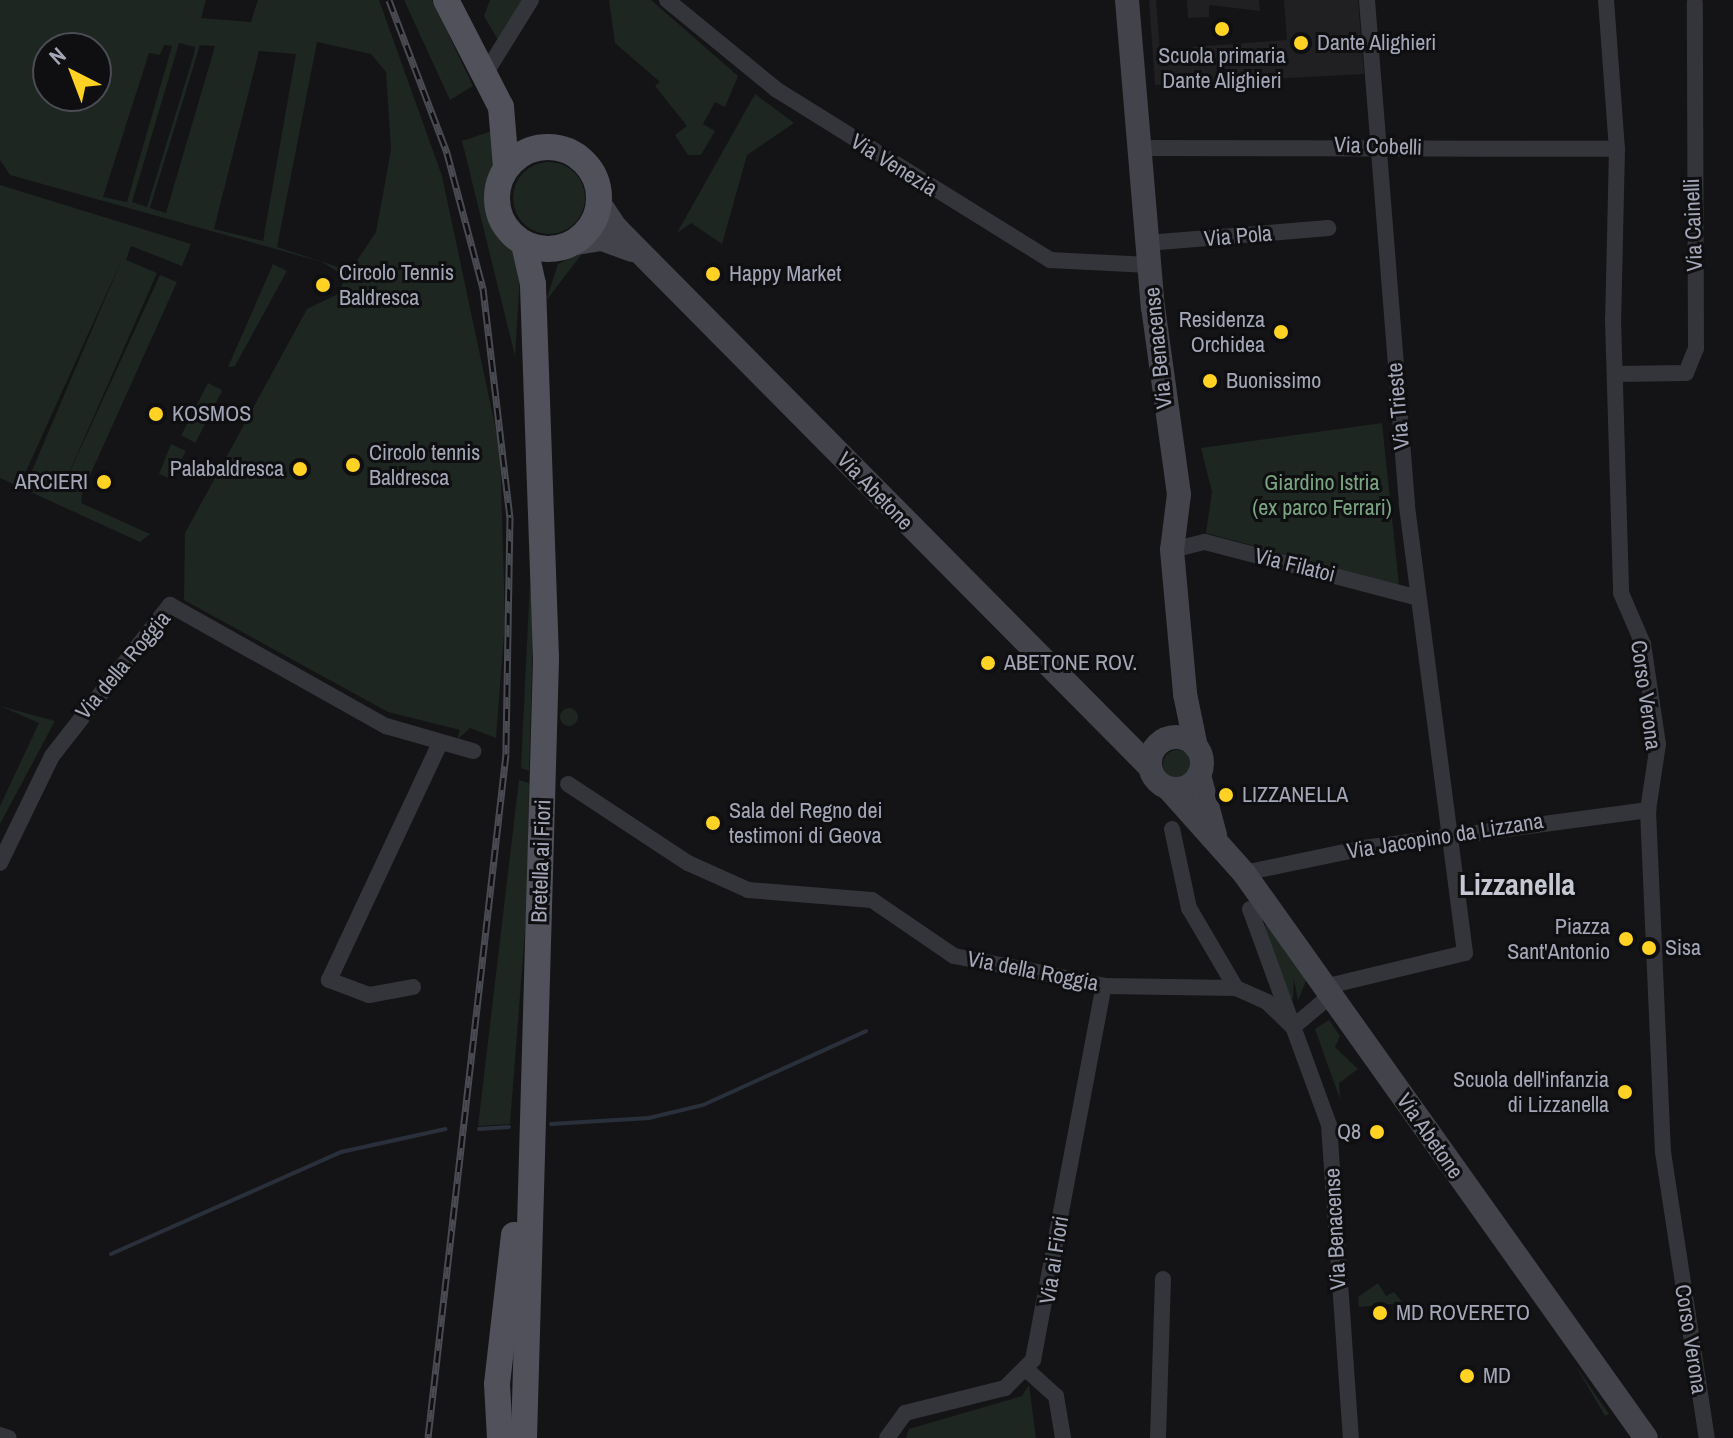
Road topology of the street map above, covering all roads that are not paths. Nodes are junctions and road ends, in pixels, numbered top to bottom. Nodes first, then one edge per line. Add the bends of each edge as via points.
1 (446, 0) edge
2 (531, 0) edge
3 (667, 0) edge
4 (1127, 0) edge
5 (1367, 0) edge
6 (1606, 0) edge
7 (1695, 3) dead end
8 (485, 74) junction
9 (501, 107) junction
10 (1379, 145) junction
11 (547, 146) junction
12 (1140, 148) junction
13 (1617, 149) junction
14 (506, 167) junction
15 (599, 203) junction
16 (1328, 228) dead end
17 (548, 245) junction
18 (641, 254) junction
19 (1148, 254) junction
20 (1615, 374) junction
21 (1172, 550) junction
22 (1418, 598) junction
23 (1185, 694) junction
24 (1109, 727) junction
25 (1167, 739) junction
26 (440, 743) junction
27 (1196, 747) junction
28 (473, 751) dead end
29 (1150, 767) junction
30 (1199, 775) junction
31 (568, 784) dead end
32 (1168, 788) junction
33 (1648, 810) junction
34 (1172, 829) dead end
35 (1452, 834) junction
36 (1215, 835) junction
37 (0, 863) edge
38 (1244, 873) junction
39 (1250, 909) dead end
40 (1104, 986) junction
41 (413, 987) dead end
42 (1236, 988) junction
43 (1327, 991) junction
44 (1293, 1027) junction
45 (531, 1117) junction
46 (1163, 1279) dead end
47 (1027, 1370) junction
48 (0, 1435) edge
49 (1706, 1436) edge
50 (9, 1438) edge
51 (500, 1438) edge
52 (524, 1438) edge
53 (887, 1438) edge
54 (1063, 1438) edge
55 (1158, 1438) edge
56 (1351, 1438) edge
57 (1646, 1438) edge

1 - 8 main road
2 - 8 street
3 - 19 street, Via Venezia via 777,90 1050,260
4 - 12 main road, Via Benacense
5 - 10 street, Via Trieste
6 - 13 street, Corso Verona
7 - 20 street, Via Cainelli via 1696,348 1686,373
8 - 9 main road
9 - 11 main road
9 - 14 main road
10 - 12 street, Via Cobelli
10 - 13 street, Via Cobelli
10 - 22 street, Via Trieste
11 - 14 main road
11 - 15 main road via 581,158 597,182
12 - 19 main road, Via Benacense
13 - 20 street, Corso Verona
14 - 17 main road via 498,209
15 - 17 main road via 591,224
15 - 18 main road, Via Abetone
16 - 19 street, Via Pola
17 - 18 main road via 602,239
17 - 45 main road, Bretella ai Fiori via 533,284 546,658
18 - 24 main road, Via Abetone
19 - 21 main road, Via Benacense via 1179,494
20 - 33 street, Corso Verona via 1621,593 1643,644 1658,744
21 - 22 street, Via Filatoi via 1205,542
21 - 23 main road, Via Benacense
22 - 35 street, Via Trieste
23 - 25 main road, Via Benacense
23 - 27 main road, Via Benacense
24 - 25 main road
24 - 29 main road, Via Abetone
25 - 27 main road
25 - 29 main road via 1154,750
26 - 28 street, Via della Roggia
26 - 37 street, Via della Roggia via 340,703 170,605 52,756
26 - 41 street via 329,980 369,995
27 - 30 main road
29 - 32 main road
30 - 32 main road via 1182,788
30 - 36 main road
31 - 40 street, Via della Roggia via 688,863 748,890 872,900 954,956
32 - 36 main road
33 - 35 street, Via Jacopino da Lizzana
33 - 49 street, Corso Verona via 1663,1152
34 - 42 street via 1189,908
35 - 38 street, Via Jacopino da Lizzana
35 - 43 street, Via Trieste via 1465,953
36 - 38 main road, Via Abetone
38 - 43 main road, Via Abetone
39 - 44 street, Via Benacense
40 - 42 street, Via della Roggia
40 - 47 street, Via ai Fiori via 1042,1330
42 - 44 street, Via della Roggia via 1267,1002
43 - 44 street
43 - 57 main road, Via Abetone
44 - 56 street, Via Benacense via 1329,1125
45 - 51 main road via 497,1384
45 - 52 main road, Bretella ai Fiori
46 - 55 street
47 - 53 street via 1005,1388 905,1413
47 - 54 street via 1056,1396
48 - 50 street

